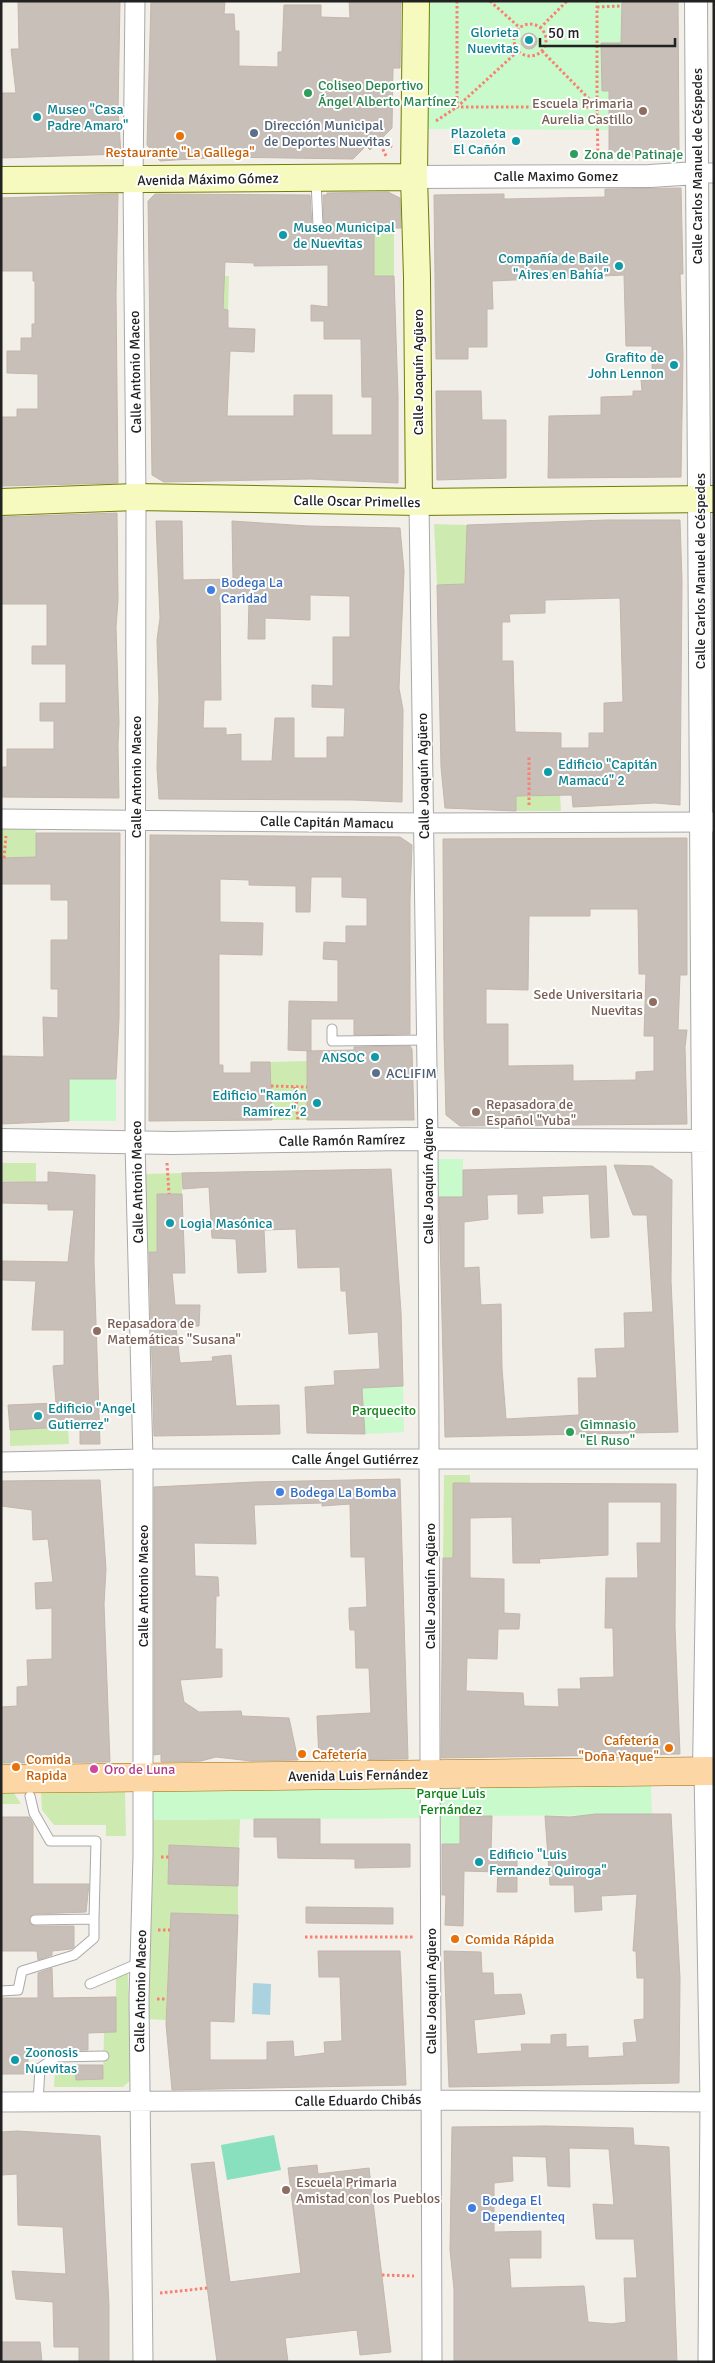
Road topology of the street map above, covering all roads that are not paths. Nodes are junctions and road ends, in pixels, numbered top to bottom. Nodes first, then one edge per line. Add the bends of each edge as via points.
1 (135, 1) edge
2 (416, 1) edge
3 (696, 1) edge
4 (706, 173) edge
5 (414, 177) junction
6 (316, 178) junction
7 (1, 180) edge
8 (133, 180) junction
9 (318, 224) dead end
10 (136, 498) junction
11 (706, 499) edge
12 (1, 502) edge
13 (419, 502) junction
14 (1, 819) edge
15 (136, 820) junction
16 (707, 822) edge
17 (424, 823) junction
18 (332, 1029) dead end
19 (427, 1040) junction
20 (1, 1140) edge
21 (428, 1140) junction
22 (708, 1141) edge
23 (135, 1143) junction
24 (144, 1459) junction
25 (430, 1459) junction
26 (709, 1459) junction
27 (1, 1462) edge
28 (709, 1771) edge
29 (430, 1774) junction
30 (143, 1778) junction
31 (23, 1783) edge
32 (94, 1919) junction
33 (35, 1920) dead end
34 (139, 1963) junction
35 (90, 1984) dead end
36 (1, 1991) edge
37 (104, 2056) dead end
38 (432, 2100) junction
39 (1, 2102) edge
40 (38, 2102) junction
41 (140, 2102) junction
42 (712, 2102) edge
43 (143, 2362) edge
44 (432, 2362) edge
45 (708, 2362) edge

1 - 8 street, Calle Antonio Maceo
2 - 5 main road, Calle Joaquín Agüero
3 - 4 street, Calle Carlos Manuel de Céspedes
4 - 5 street, Calle Maximo Gomez
4 - 11 street, Calle Carlos Manuel de Céspedes
5 - 6 main road, Avenida Máximo Gómez
5 - 13 main road, Calle Joaquín Agüero
6 - 8 main road, Avenida Máximo Gómez
6 - 9 lane
7 - 8 main road, Avenida Máximo Gómez
8 - 10 street, Calle Antonio Maceo
10 - 12 main road, Calle Oscar Primelles
10 - 13 main road, Calle Oscar Primelles
10 - 15 street, Calle Antonio Maceo
11 - 13 main road, Calle Oscar Primelles
11 - 16 street, Calle Carlos Manuel de Céspedes
13 - 17 street, Calle Joaquín Agüero
14 - 15 street, Calle Capitán Mamacu
15 - 17 street, Calle Capitán Mamacu
15 - 23 street, Calle Antonio Maceo
16 - 17 street, Calle Capitán Mamacu
16 - 22 street, Calle Carlos Manuel de Céspedes
17 - 19 street, Calle Joaquín Agüero
18 - 19 lane via 332,1041
19 - 21 street, Calle Joaquín Agüero
20 - 23 street, Calle Ramón Ramírez
21 - 22 street, Calle Ramón Ramírez
21 - 23 street, Calle Ramón Ramírez
21 - 25 street, Calle Joaquín Agüero
22 - 26 street, Calle Carlos Manuel de Céspedes
23 - 24 street, Calle Antonio Maceo
24 - 25 street, Calle Ángel Gutiérrez
24 - 27 street, Calle Ángel Gutiérrez
24 - 30 street, Calle Antonio Maceo
25 - 26 street, Calle Ángel Gutiérrez
25 - 29 street, Calle Joaquín Agüero
26 - 28 street, Calle Carlos Manuel de Céspedes
28 - 29 main road, Avenida Luis Fernández
28 - 42 street
29 - 30 main road, Avenida Luis Fernández
29 - 38 street, Calle Joaquín Agüero
30 - 31 main road, Avenida Luis Fernández
30 - 34 street, Calle Antonio Maceo
31 - 32 lane via 34,1813 50,1841 96,1841
32 - 33 lane
32 - 36 lane via 94,1938 74,1955 22,1971 18,1990
34 - 35 lane
34 - 41 street, Calle Antonio Maceo
37 - 40 lane via 56,2057 40,2068
38 - 41 street, Calle Eduardo Chibás
38 - 42 street, Calle Eduardo Chibás
38 - 44 street, Calle Joaquín Agüero
39 - 40 street, Calle Eduardo Chibás
40 - 41 street, Calle Eduardo Chibás
41 - 43 street, Calle Antonio Maceo
42 - 45 street

